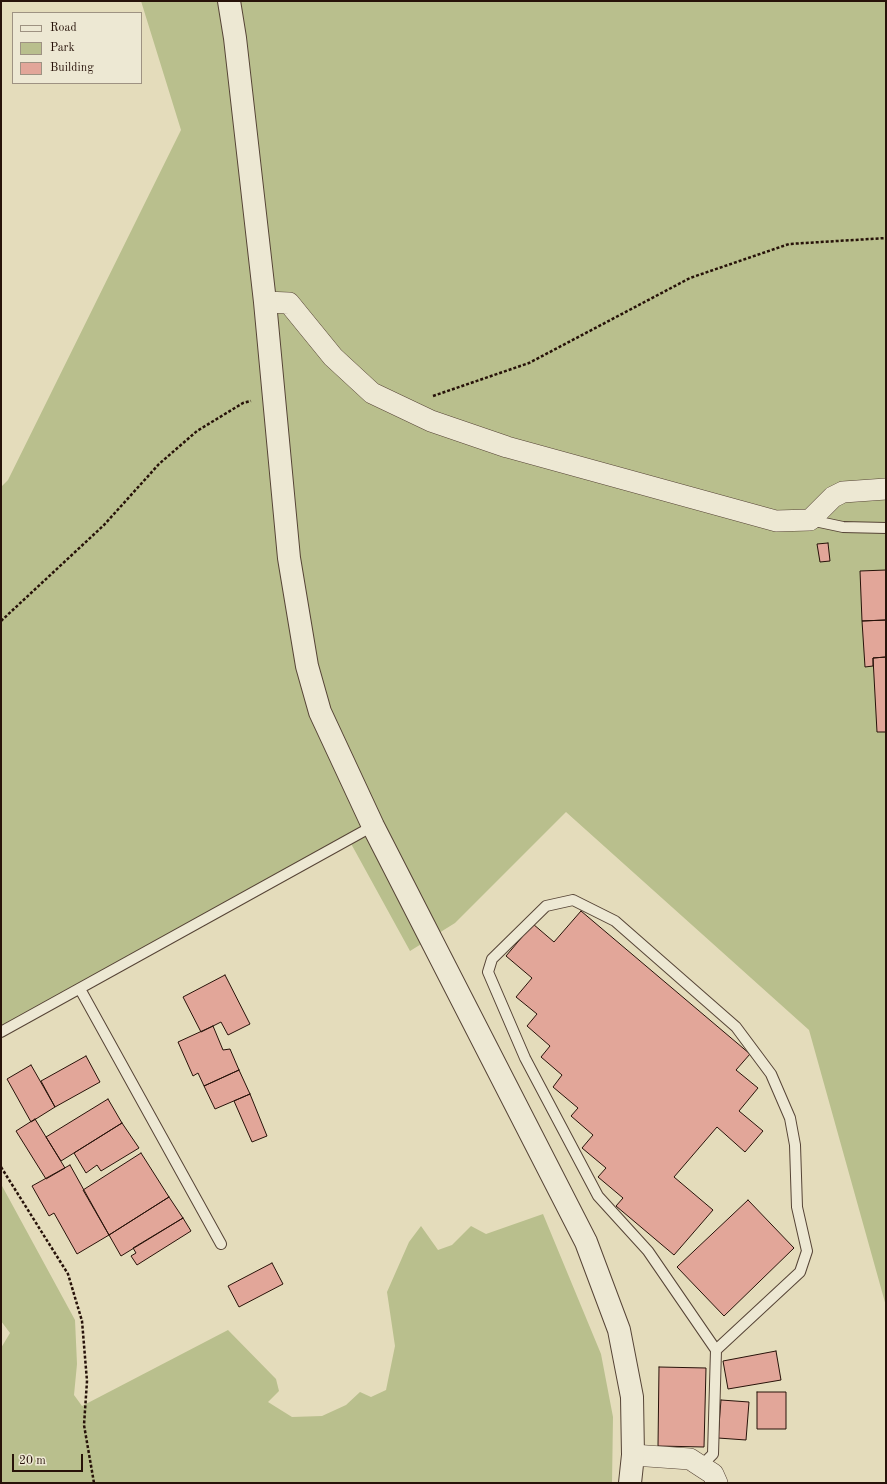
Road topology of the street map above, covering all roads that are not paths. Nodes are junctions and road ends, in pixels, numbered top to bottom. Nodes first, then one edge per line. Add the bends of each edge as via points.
1 (229, 1) edge
2 (265, 302) junction
3 (886, 489) edge
4 (810, 520) junction
5 (886, 528) edge
6 (373, 826) junction
7 (80, 989) junction
8 (1, 1032) edge
9 (221, 1244) dead end
10 (716, 1350) junction
11 (633, 1456) junction
12 (700, 1467) junction
13 (630, 1483) edge
14 (717, 1483) edge

1 - 2 street
2 - 4 street via 288,303 333,357 372,393 431,421 508,447 776,521
2 - 6 street via 289,558 307,666 320,712
3 - 4 street via 843,492 833,497
4 - 5 lane via 843,527
6 - 7 lane
6 - 11 street via 586,1242 619,1330 632,1397
7 - 8 lane
7 - 9 lane
10 - 10 lane via 800,1272 807,1251 797,1207 790,1118 771,1074 736,1027 615,921 573,900 546,906 492,958 488,972 525,1058 598,1196 648,1250
10 - 12 lane via 713,1454
11 - 12 street via 690,1460
11 - 13 street
12 - 14 street via 713,1474

